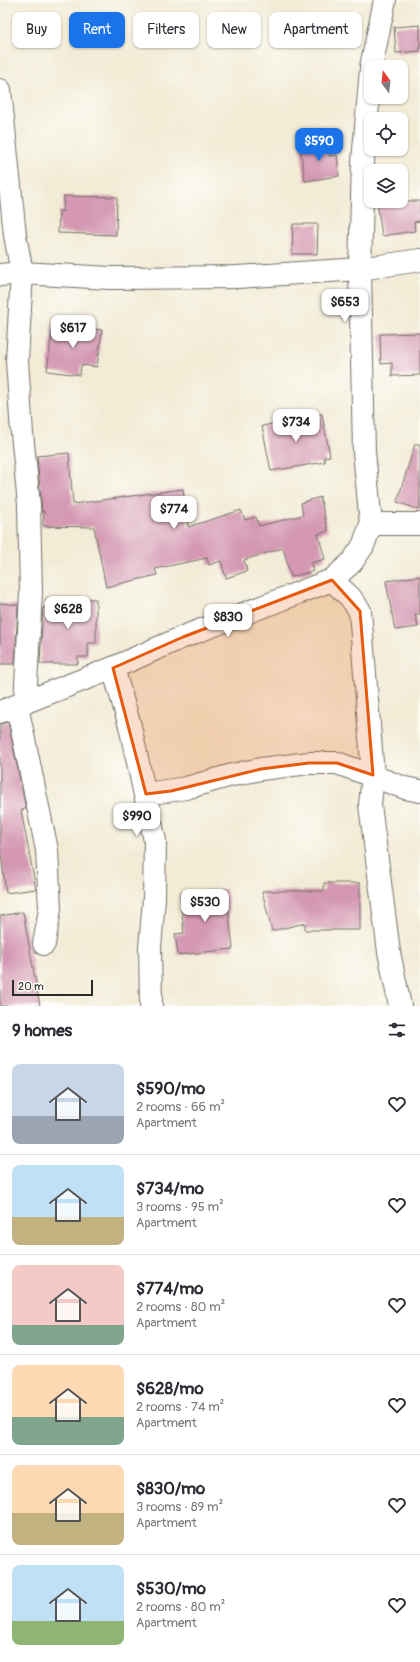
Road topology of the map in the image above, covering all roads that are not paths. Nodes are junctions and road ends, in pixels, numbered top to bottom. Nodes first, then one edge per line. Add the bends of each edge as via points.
1 (385, 0) edge
2 (373, 60) edge
3 (0, 90) edge
4 (368, 104) edge
5 (420, 260) edge
6 (360, 269) junction
7 (22, 273) junction
8 (0, 275) edge
9 (371, 524) junction
10 (420, 524) edge
11 (332, 580) junction
12 (113, 668) junction
13 (14, 707) edge
14 (373, 775) junction
15 (420, 791) edge
16 (146, 794) junction
17 (44, 944) dead end
18 (151, 1006) edge
19 (400, 1006) edge

1 - 2 street
3 - 7 street via 15,235
4 - 6 street via 362,162
5 - 6 street
6 - 7 street via 237,278 110,278
6 - 9 street via 364,452
7 - 8 street
7 - 13 street via 17,361 29,505 31,594
9 - 10 street
9 - 11 street via 363,546 352,562
11 - 12 street via 183,637
11 - 14 street via 360,611
12 - 13 street
12 - 16 street
13 - 17 street via 47,850 50,909
14 - 15 street
14 - 16 street via 337,763 309,763 261,768 186,788
14 - 19 street via 370,805 389,952
16 - 18 street via 155,842 150,948

